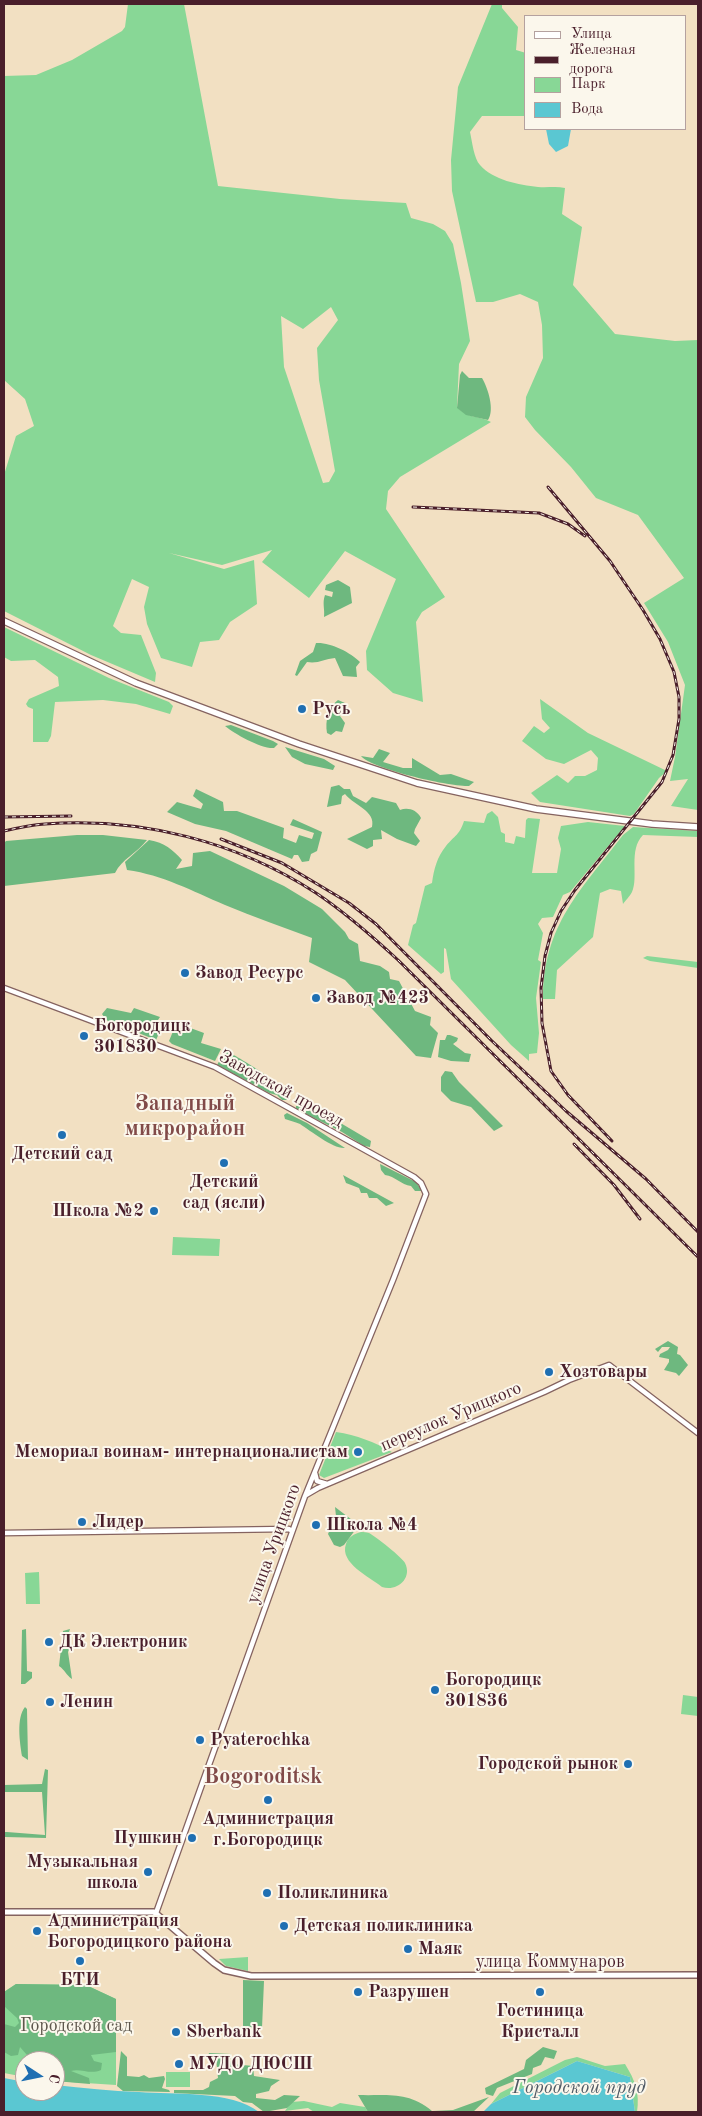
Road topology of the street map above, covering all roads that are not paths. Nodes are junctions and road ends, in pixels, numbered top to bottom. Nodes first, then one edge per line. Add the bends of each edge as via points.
1 (4, 620) edge
2 (698, 827) edge
3 (4, 988) edge
4 (425, 1189) joint
5 (698, 1433) edge
6 (315, 1473) junction
7 (329, 1484) junction
8 (305, 1496) junction
9 (292, 1531) junction
10 (4, 1533) edge
11 (4, 1912) edge
12 (156, 1913) junction
13 (698, 1976) edge

1 - 2 main road via 136,683 299,744 417,783 536,808
3 - 4 street, Заводской проезд via 215,1067 414,1177
4 - 6 street, улица Урицкого via 426,1194 396,1272
5 - 7 street, переулок Урицкого via 610,1365
6 - 7 street via 317,1481
6 - 8 street, улица Урицкого
7 - 8 street, переулок Урицкого
8 - 9 street, улица Урицкого
9 - 10 street
9 - 12 street, улица Урицкого
11 - 12 main road
12 - 13 main road, улица Коммунаров via 224,1970 251,1976

